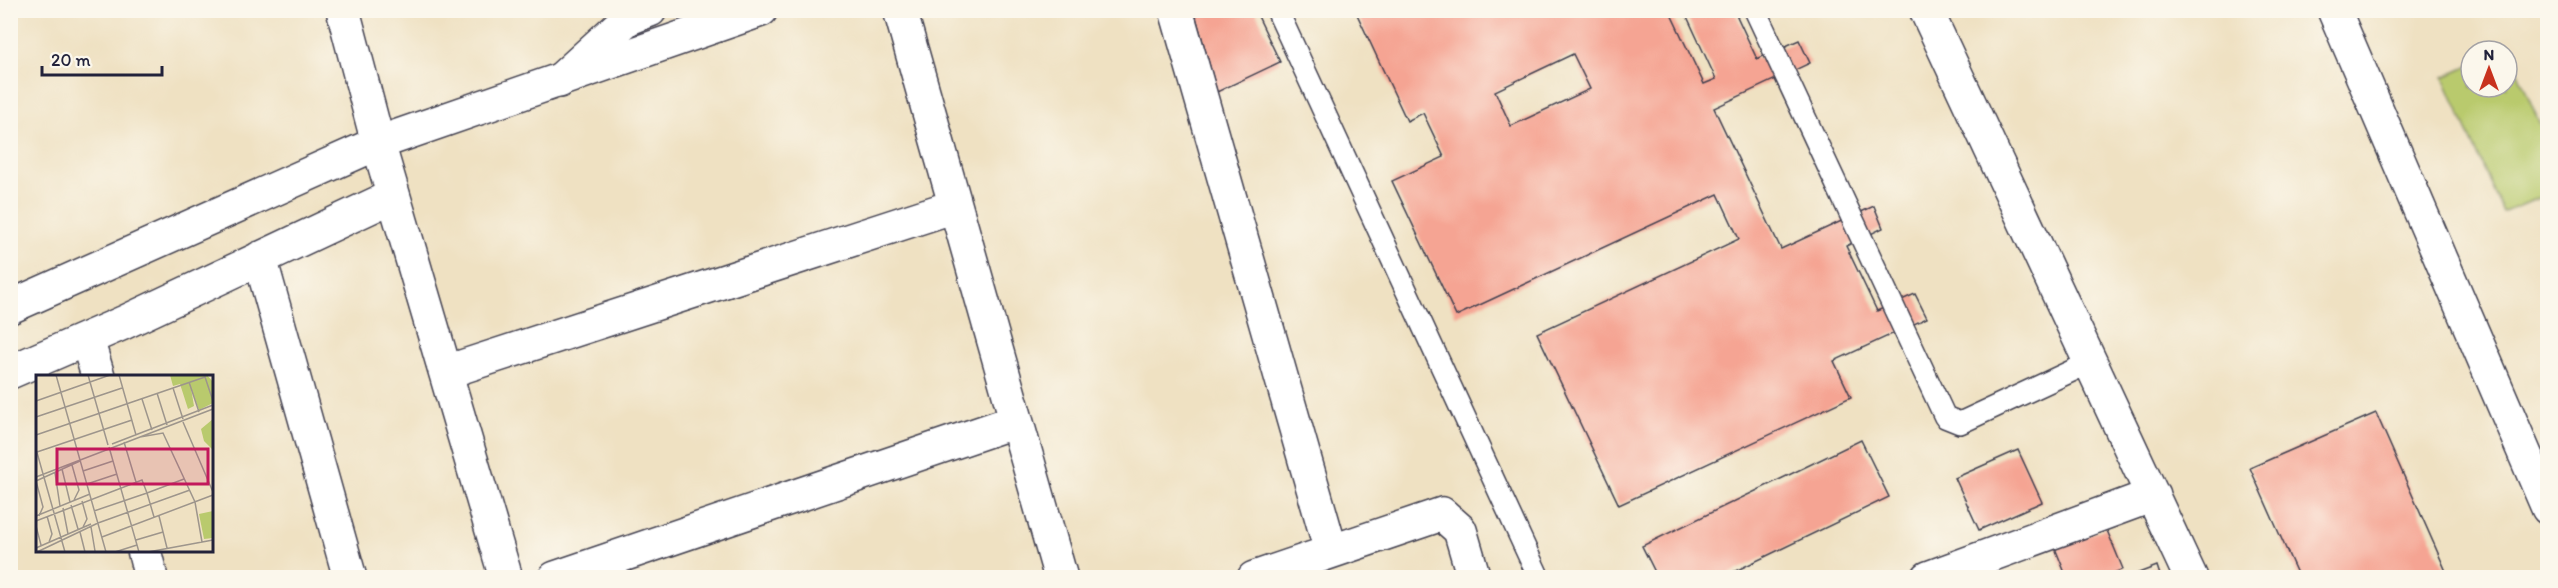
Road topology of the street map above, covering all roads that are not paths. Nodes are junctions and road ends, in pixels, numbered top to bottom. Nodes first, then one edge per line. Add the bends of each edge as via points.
1 (343, 10) edge
2 (650, 10) edge
3 (761, 10) edge
4 (900, 10) edge
5 (1176, 10) edge
6 (1277, 10) edge
7 (1755, 10) edge
8 (1926, 10) edge
9 (2334, 10) edge
10 (559, 81) junction
11 (378, 143) junction
12 (393, 196) junction
13 (955, 206) junction
14 (260, 258) junction
15 (10, 307) edge
16 (87, 339) junction
17 (2091, 362) junction
18 (10, 372) edge
19 (446, 372) junction
20 (98, 375) edge
21 (1016, 421) junction
22 (2153, 495) junction
23 (2547, 508) edge
24 (1331, 551) junction
25 (144, 552) edge
26 (151, 578) edge
27 (350, 578) edge
28 (506, 578) edge
29 (555, 578) edge
30 (1061, 578) edge
31 (1254, 578) edge
32 (1474, 578) edge
33 (1539, 578) edge
34 (1928, 578) edge
35 (2191, 578) edge

1 - 11 street
2 - 10 street via 627,19
3 - 10 street
4 - 13 street
5 - 24 street
6 - 33 lane
7 - 17 lane via 1945,417 1960,423
8 - 17 street
9 - 23 street
10 - 11 street
11 - 12 street
11 - 15 street
12 - 14 street
12 - 19 street
13 - 19 street
13 - 21 street
14 - 16 street
14 - 27 street
16 - 18 street
16 - 20 street
17 - 22 street
19 - 28 street
21 - 29 street
21 - 30 street
22 - 34 street
22 - 35 street
24 - 31 street
24 - 32 street via 1442,514 1460,530
25 - 26 street

